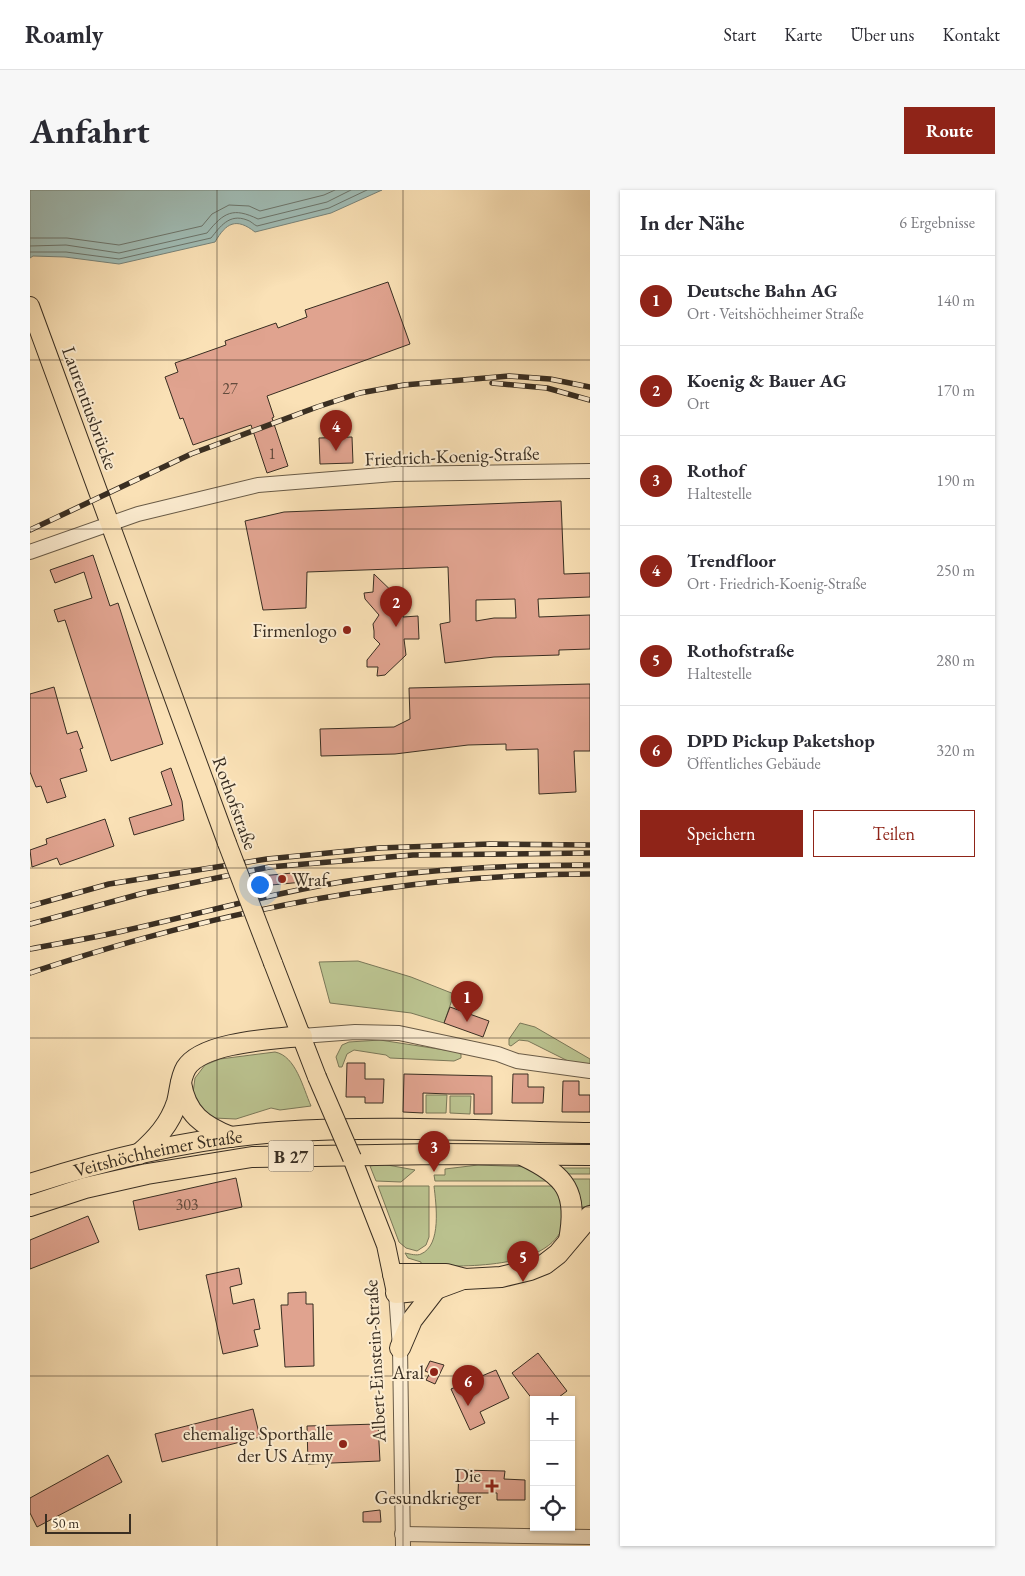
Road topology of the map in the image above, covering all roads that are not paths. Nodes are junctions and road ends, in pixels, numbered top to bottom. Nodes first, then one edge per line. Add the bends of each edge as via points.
1 (30, 306) edge
2 (590, 470) edge
3 (110, 524) junction
4 (30, 552) edge
5 (302, 1036) junction
6 (590, 1071) edge
7 (181, 1083) junction
8 (590, 1133) edge
9 (233, 1137) junction
10 (139, 1154) junction
11 (520, 1154) junction
12 (590, 1155) edge
13 (30, 1184) edge
14 (30, 1206) edge
15 (372, 1206) joint
16 (590, 1216) edge
17 (569, 1242) junction
18 (465, 1279) junction
19 (395, 1284) junction
20 (436, 1289) junction
21 (400, 1348) junction
22 (590, 1537) edge
23 (402, 1540) edge

1 - 3 main road, Laurentiusbrücke
2 - 3 street, Friedrich-Koenig-Straße via 394,474 258,486 138,514
3 - 4 street, Friedrich-Koenig-Straße
3 - 5 main road, Rothofstraße, bridge
5 - 6 street via 354,1032 399,1034 498,1054 517,1061
5 - 7 highway via 209,1050 192,1060
5 - 15 main road, Rothofstraße, bridge
7 - 9 highway via 187,1105 199,1121
7 - 10 highway via 166,1125
8 - 9 highway, Veitshöchheimer Straße / B 27 via 347,1129
9 - 10 highway, Veitshöchheimer Straße / B 27
10 - 13 highway, Veitshöchheimer Straße / B 27
11 - 12 highway, Veitshöchheimer Straße / B 27
11 - 14 highway, Veitshöchheimer Straße / B 27 via 252,1157 147,1174 86,1188
11 - 17 highway via 548,1168 564,1182 573,1214
15 - 19 main road, Albert-Einstein-Straße
16 - 17 highway
17 - 18 highway via 552,1259 530,1270 501,1277
18 - 19 highway via 446,1274
18 - 20 highway
19 - 20 highway
19 - 21 street, Albert-Einstein-Straße
20 - 21 highway via 412,1320
21 - 23 street, Albert-Einstein-Straße
22 - 23 street

